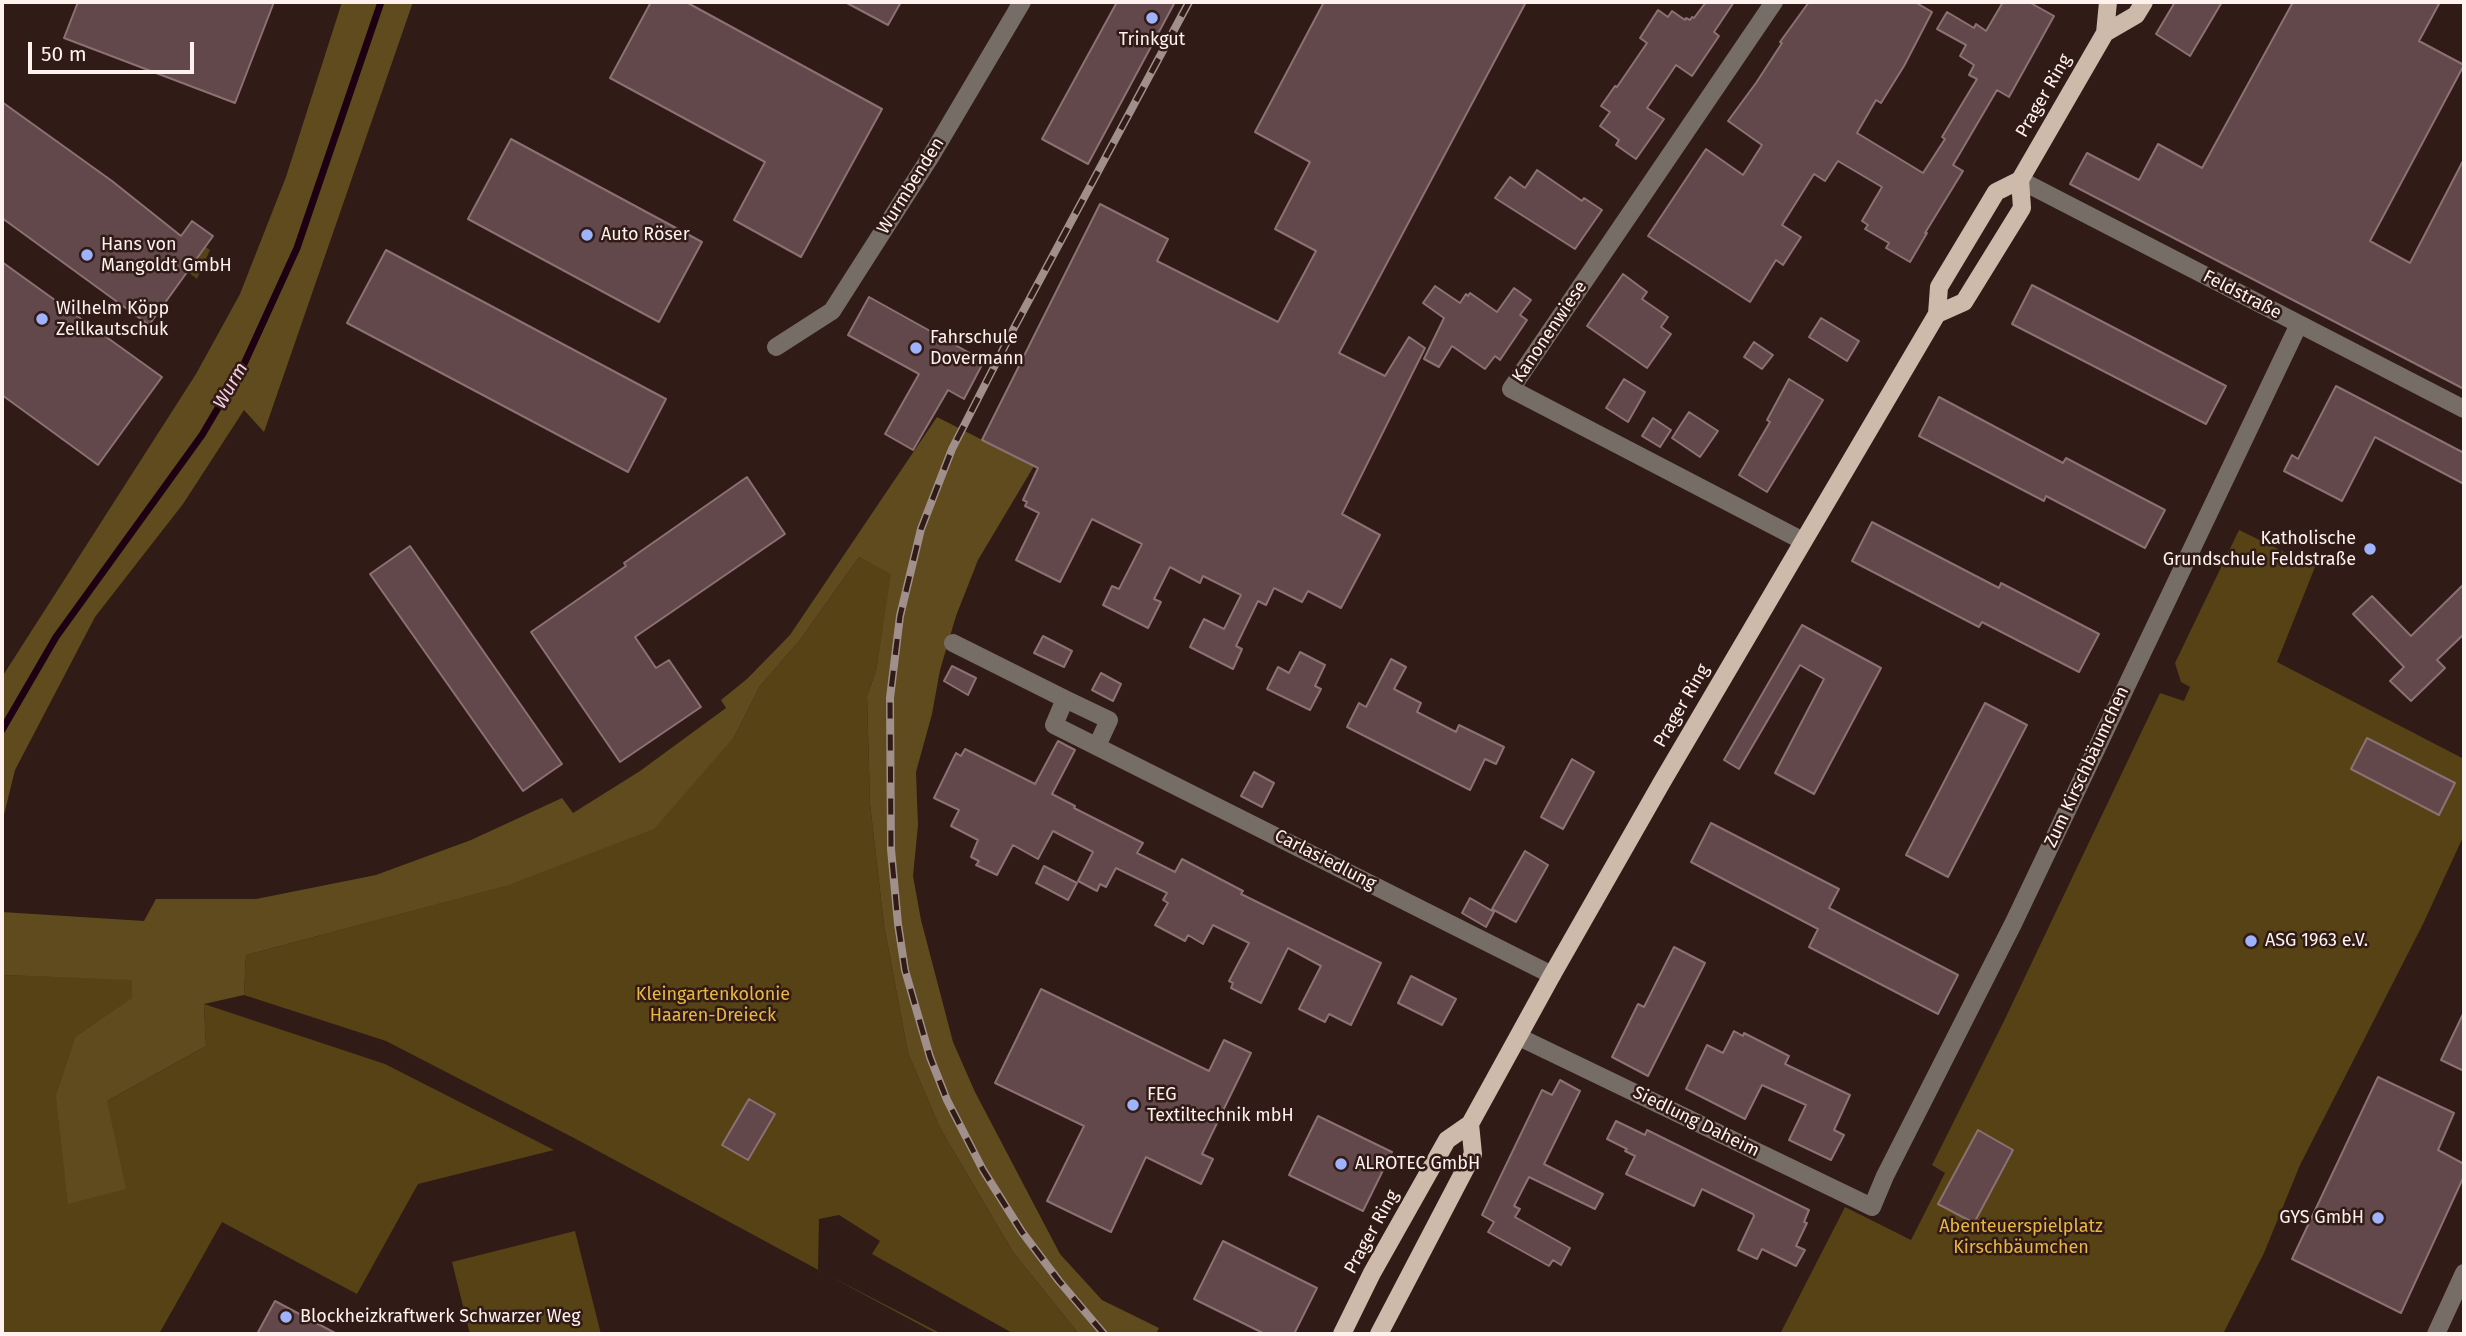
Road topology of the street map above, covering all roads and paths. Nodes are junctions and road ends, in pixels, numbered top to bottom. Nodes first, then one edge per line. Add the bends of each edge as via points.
1 (1022, 2) edge
2 (1774, 2) edge
3 (2108, 2) edge
4 (2144, 2) edge
5 (2105, 33) junction
6 (2020, 180) junction
7 (1937, 314) junction
8 (2298, 324) junction
9 (776, 347) dead end
10 (2464, 409) edge
11 (1804, 541) junction
12 (953, 643) dead end
13 (1065, 699) junction
14 (1097, 746) junction
15 (1552, 975) junction
16 (1519, 1037) junction
17 (1470, 1124) junction
18 (1872, 1208) joint
19 (2464, 1273) edge
20 (1342, 1334) edge
21 (1379, 1334) edge
22 (2436, 1334) edge

1 - 9 street, Wurmbenden via 832,311
2 - 11 street, Kanonenwiese via 1511,389
3 - 5 main road, Prager Ring
4 - 5 main road, Prager Ring via 2136,15
5 - 6 main road, Prager Ring
6 - 7 main road, Prager Ring via 1996,191 1939,287
6 - 7 main road, Prager Ring via 2022,208 1964,302
6 - 8 street, Feldstraße
7 - 11 main road, Prager Ring
8 - 10 street, Feldstraße
8 - 18 street, Zum Kirschbäumchen via 2014,924
11 - 15 main road, Prager Ring
12 - 13 street
13 - 14 street, Carlasiedlung via 1054,725
13 - 14 street via 1109,720
14 - 15 street, Carlasiedlung
15 - 16 main road, Prager Ring
16 - 17 main road, Prager Ring
16 - 18 street, Siedlung Daheim
17 - 20 main road, Prager Ring via 1447,1140
17 - 21 main road via 1473,1154
19 - 22 street

